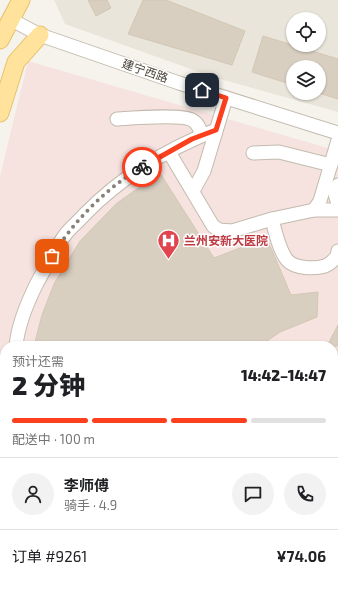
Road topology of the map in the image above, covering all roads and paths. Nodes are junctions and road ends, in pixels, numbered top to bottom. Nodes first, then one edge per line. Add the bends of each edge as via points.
1 (21, 0) edge
2 (3, 18) edge
3 (40, 35) junction
4 (0, 40) edge
5 (226, 98) junction
6 (0, 113) edge
7 (117, 119) dead end
8 (216, 130) junction
9 (338, 134) edge
10 (202, 135) junction
11 (338, 140) edge
12 (168, 152) junction
13 (253, 153) dead end
14 (331, 165) junction
15 (338, 185) edge
16 (193, 191) junction
17 (338, 204) edge
18 (314, 210) junction
19 (338, 210) edge
20 (272, 219) junction
21 (338, 251) edge
22 (16, 341) edge

1 - 2 main road
2 - 3 street, 建宁西路
2 - 4 main road
3 - 5 street, 建宁西路
3 - 6 main road via 16,62
5 - 8 street
5 - 9 street, 建宁西路
7 - 10 street via 191,119 198,124
8 - 10 street
8 - 16 street via 204,171
10 - 12 street
11 - 14 street
12 - 16 street
12 - 22 street via 132,173 99,200 66,234 28,301
13 - 14 street via 279,152
14 - 18 street via 320,201
15 - 17 street via 335,194
16 - 20 street via 213,226 219,230 232,231
18 - 19 street
18 - 20 street
20 - 21 street via 286,259 293,265 313,268 325,266 337,256

